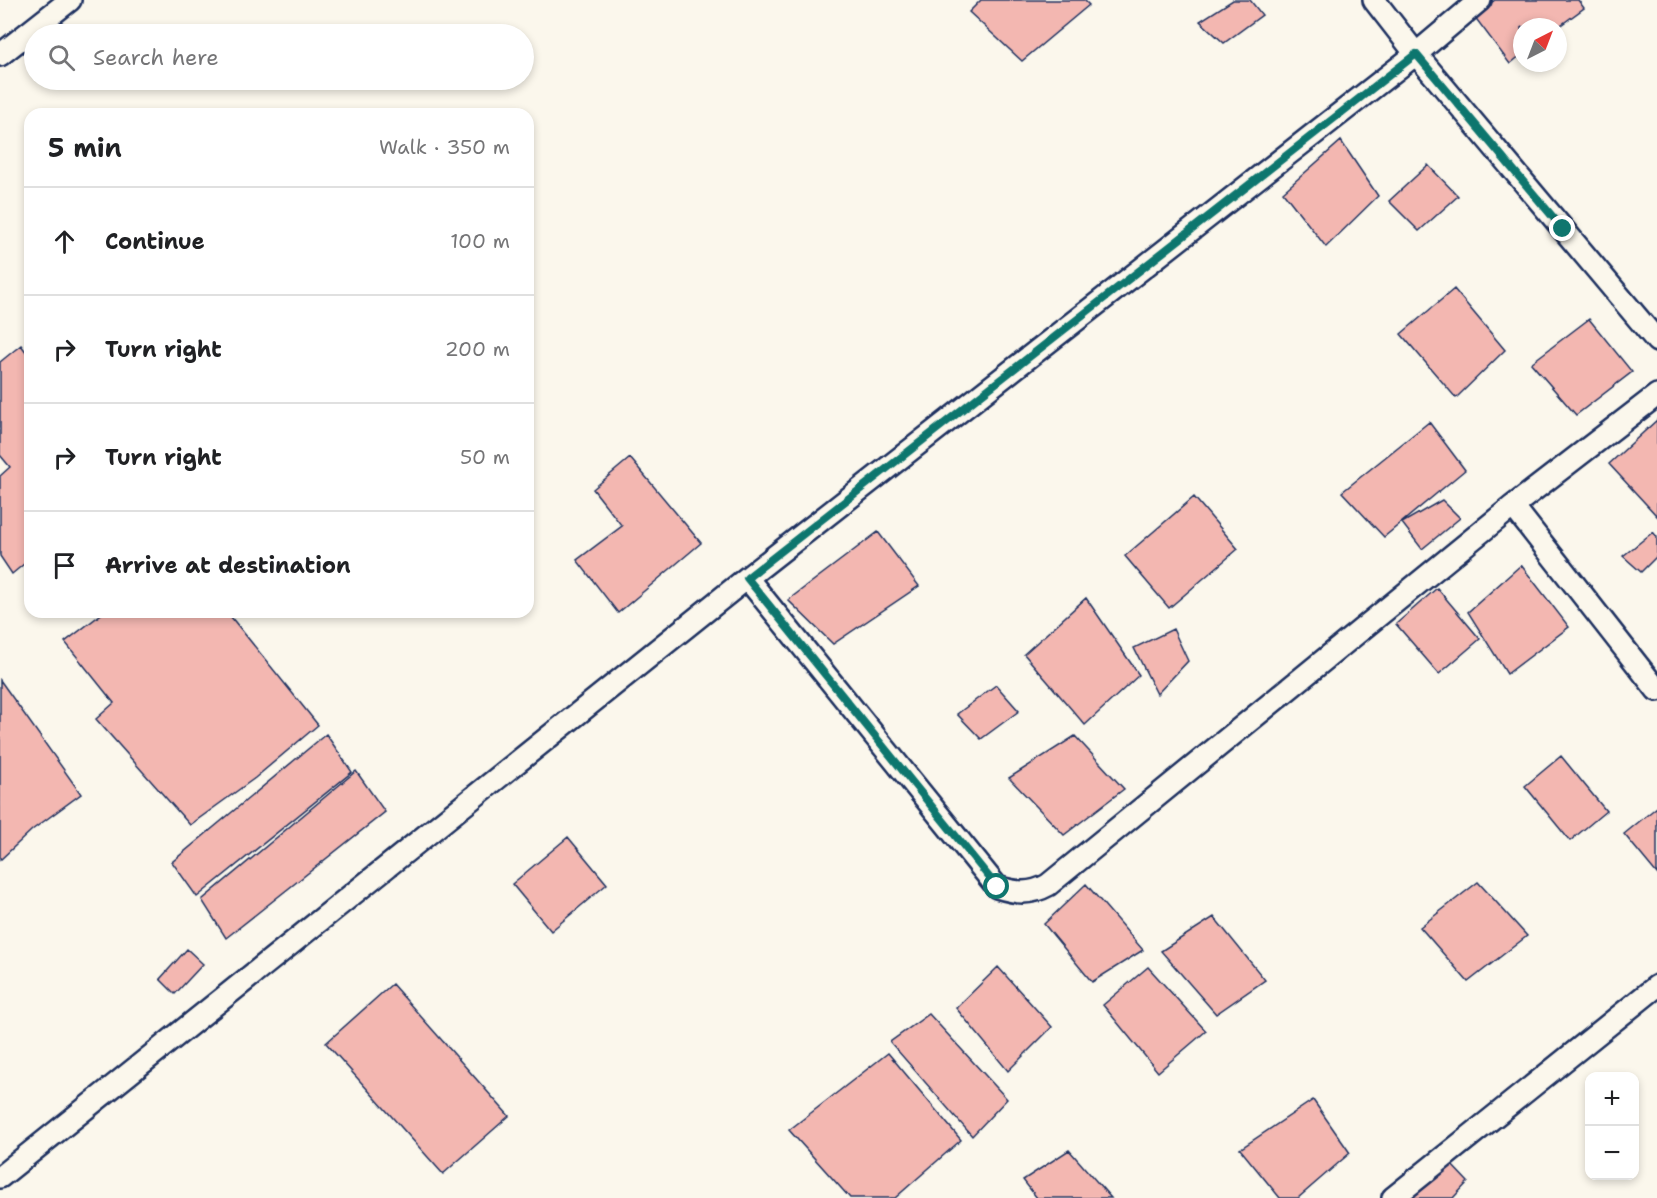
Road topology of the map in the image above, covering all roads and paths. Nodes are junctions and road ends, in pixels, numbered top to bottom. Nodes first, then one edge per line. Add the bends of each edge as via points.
1 (70, 0) edge
2 (1374, 0) edge
3 (1480, 0) edge
4 (39, 24) edge
5 (24, 36) edge
6 (1416, 54) junction
7 (0, 55) edge
8 (1657, 341) edge
9 (1657, 395) edge
10 (1513, 506) junction
11 (747, 578) junction
12 (1657, 690) edge
13 (1657, 986) edge
14 (0, 1177) edge
15 (1393, 1198) edge

1 - 4 street
2 - 6 street
3 - 6 street
5 - 7 street
6 - 8 street
6 - 11 street
9 - 10 street
10 - 11 street via 1036,892 997,887
10 - 12 street
11 - 14 street
13 - 15 street

